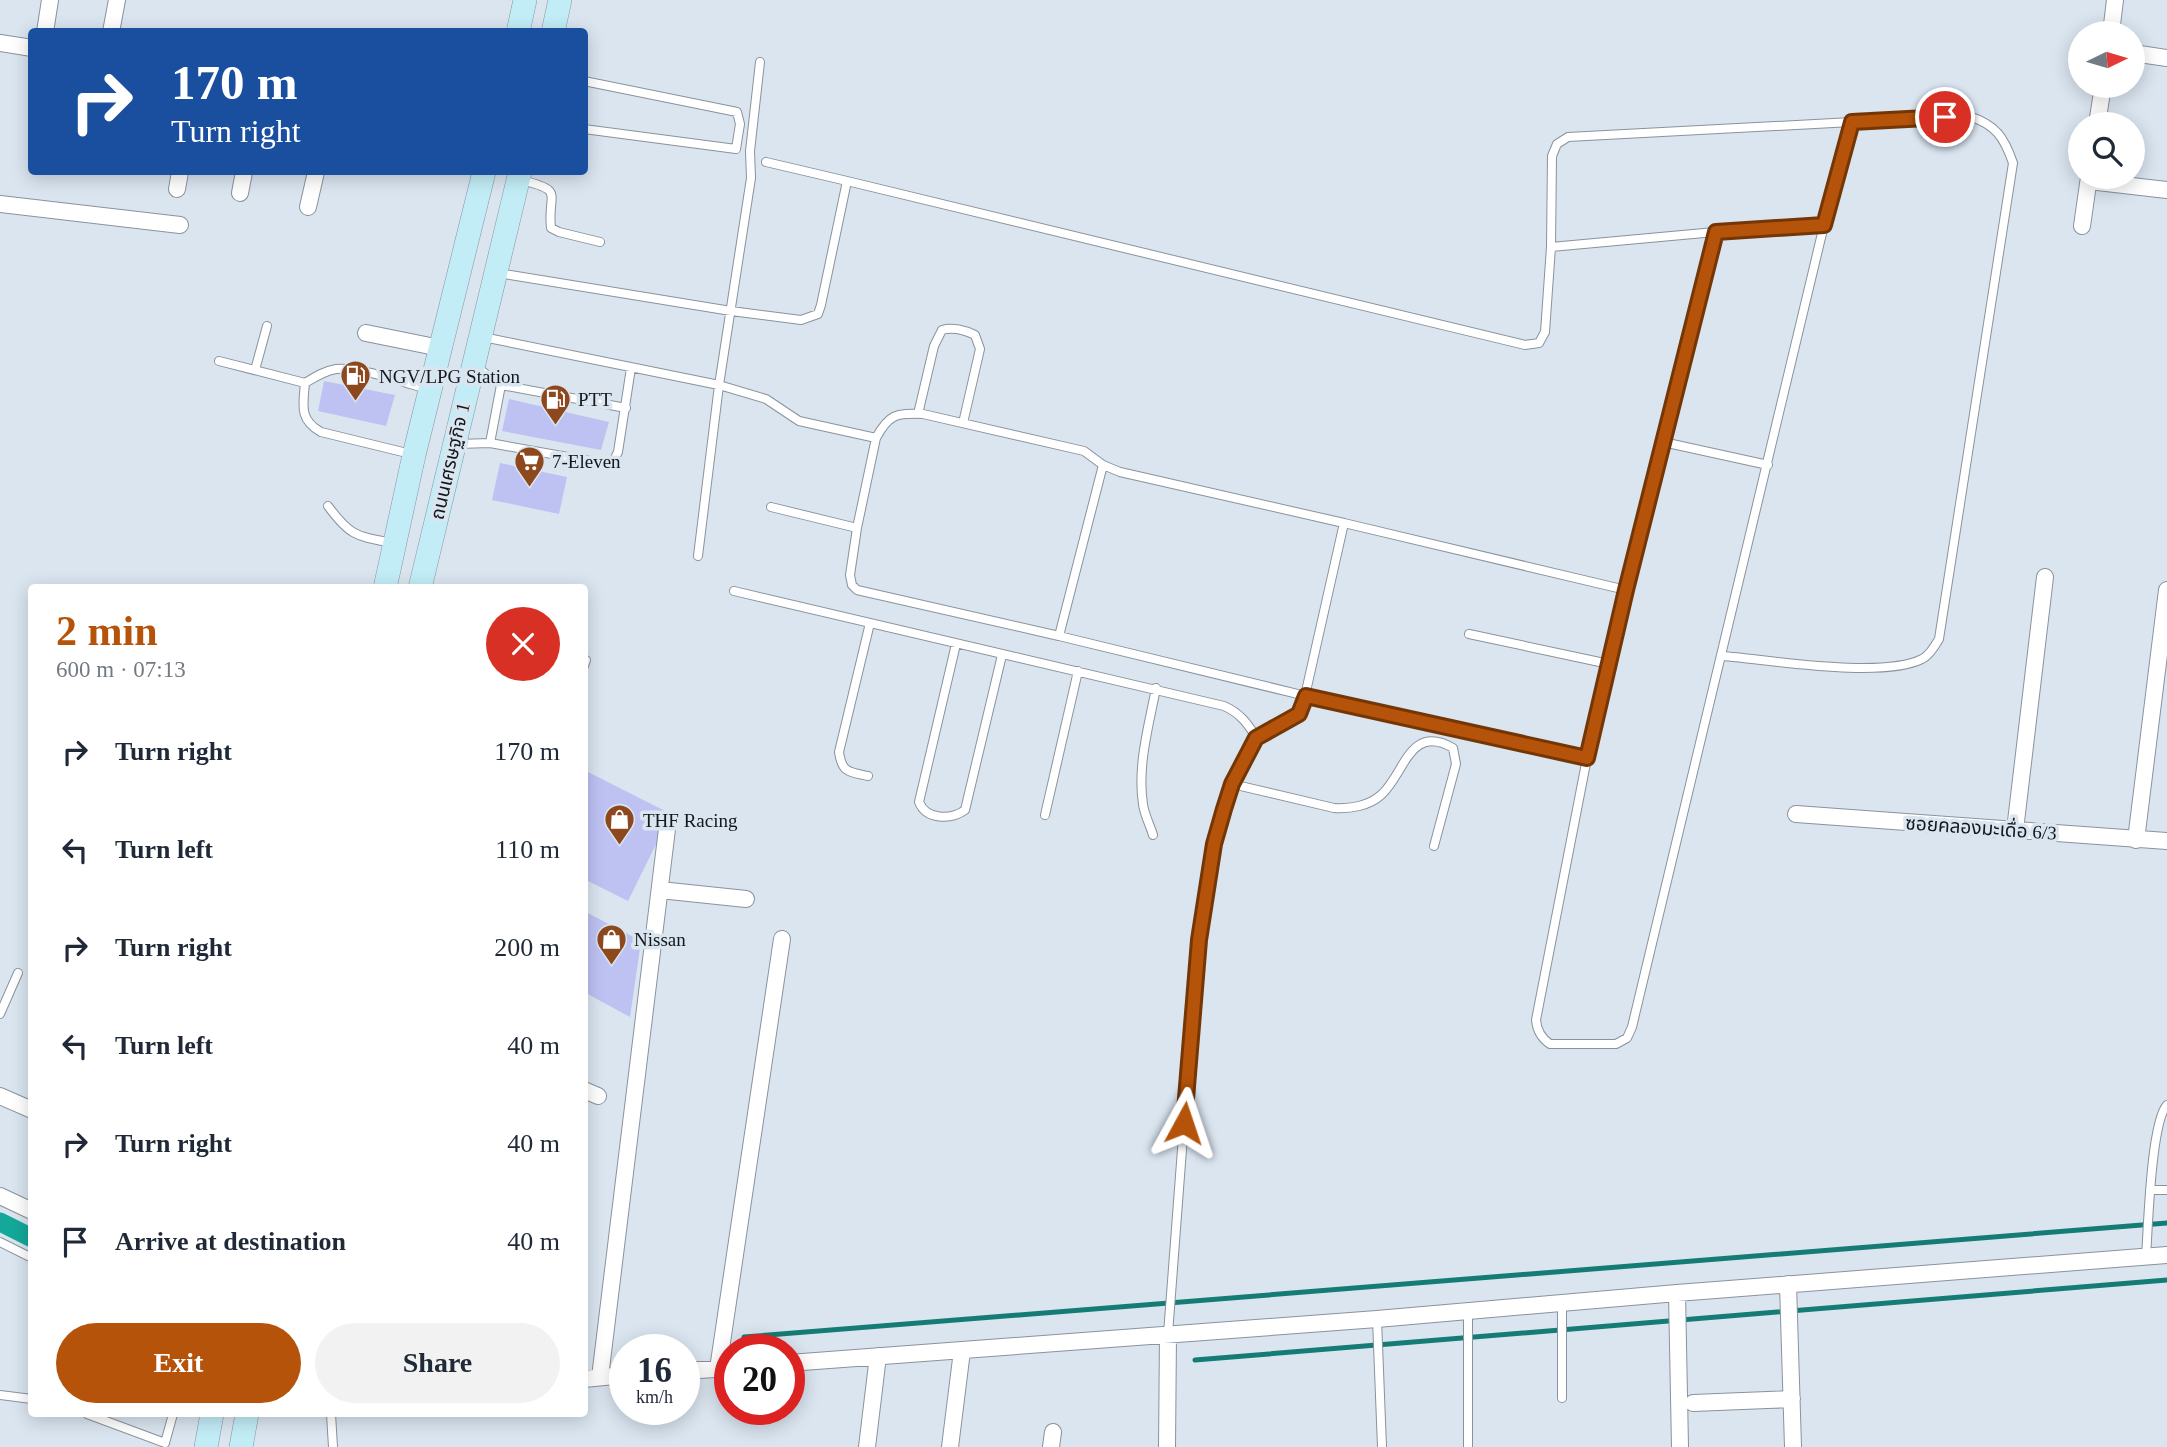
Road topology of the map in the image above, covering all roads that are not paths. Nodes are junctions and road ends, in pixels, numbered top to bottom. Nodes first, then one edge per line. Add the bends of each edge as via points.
1 (50, 0) edge
2 (117, 0) edge
3 (525, 0) edge
4 (560, 0) edge
5 (2115, 0) edge
6 (2112, 21) edge
7 (45, 28) edge
8 (112, 28) edge
9 (519, 28) edge
10 (554, 28) edge
11 (0, 44) edge
12 (28, 48) edge
13 (2146, 55) edge
14 (2167, 58) edge
15 (760, 62) dead end
16 (588, 82) edge
17 (1852, 122) junction
18 (588, 130) edge
19 (736, 149) junction
20 (750, 151) junction
21 (766, 162) dead end
22 (179, 175) edge
23 (243, 175) edge
24 (315, 175) edge
25 (483, 175) edge
26 (519, 176) edge
27 (847, 181) junction
28 (2145, 187) edge
29 (177, 189) dead end
30 (2088, 189) edge
31 (2167, 190) edge
32 (240, 193) dead end
33 (0, 204) edge
34 (308, 207) dead end
35 (180, 225) dead end
36 (1824, 225) junction
37 (2082, 226) dead end
38 (1716, 232) junction
39 (600, 242) dead end
40 (1551, 247) junction
41 (495, 272) junction
42 (731, 311) junction
43 (267, 326) dead end
44 (366, 333) dead end
45 (480, 336) junction
46 (440, 348) junction
47 (219, 361) dead end
48 (472, 364) junction
49 (631, 368) junction
50 (255, 370) junction
51 (305, 383) junction
52 (501, 385) junction
53 (719, 385) junction
54 (430, 390) junction
55 (626, 408) junction
56 (918, 414) junction
57 (963, 423) junction
58 (876, 438) junction
59 (1663, 442) junction
60 (490, 443) junction
61 (454, 445) junction
62 (414, 455) junction
63 (1103, 465) junction
64 (1768, 465) junction
65 (328, 506) dead end
66 (771, 507) dead end
67 (1344, 523) junction
68 (857, 528) junction
69 (395, 544) junction
70 (698, 556) dead end
71 (2045, 577) dead end
72 (386, 584) edge
73 (421, 584) edge
74 (1626, 590) junction
75 (2167, 590) edge
76 (734, 591) dead end
77 (870, 623) junction
78 (1469, 634) dead end
79 (1059, 636) junction
80 (956, 644) junction
81 (1002, 655) junction
82 (1723, 656) junction
83 (1609, 664) junction
84 (1078, 671) junction
85 (1156, 688) junction
86 (1306, 696) junction
87 (1256, 738) junction
88 (1587, 758) junction
89 (868, 776) dead end
90 (1232, 784) junction
91 (1796, 814) dead end
92 (1045, 815) dead end
93 (667, 829) dead end
94 (2015, 830) junction
95 (1153, 835) dead end
96 (2136, 839) junction
97 (2167, 841) edge
98 (1434, 846) dead end
99 (660, 890) junction
100 (746, 899) dead end
101 (782, 939) dead end
102 (18, 973) dead end
103 (0, 1014) edge
104 (0, 1096) edge
105 (2167, 1105) edge
106 (28, 1108) edge
107 (2150, 1190) junction
108 (2167, 1190) edge
109 (0, 1196) edge
110 (28, 1209) edge
111 (0, 1242) edge
112 (2167, 1255) edge
113 (28, 1256) edge
114 (2146, 1257) junction
115 (1788, 1284) junction
116 (1677, 1293) junction
117 (1562, 1304) junction
118 (1468, 1312) junction
119 (1377, 1319) junction
120 (729, 1334) edge
121 (1168, 1334) junction
122 (962, 1350) junction
123 (878, 1356) junction
124 (805, 1362) edge
125 (592, 1378) edge
126 (0, 1395) edge
127 (28, 1398) edge
128 (1562, 1398) dead end
129 (1792, 1399) junction
130 (1693, 1403) dead end
131 (95, 1417) edge
132 (172, 1417) edge
133 (211, 1417) edge
134 (246, 1417) edge
135 (331, 1417) edge
136 (165, 1445) edge
137 (206, 1447) edge
138 (241, 1447) edge
139 (333, 1447) edge
140 (867, 1447) edge
141 (950, 1447) edge
142 (1167, 1447) edge
143 (1382, 1447) edge
144 (1468, 1447) edge
145 (1680, 1447) edge
146 (1793, 1447) edge

1 - 7 street
2 - 8 street
3 - 9 main road
4 - 10 main road
5 - 6 street
11 - 12 street
13 - 14 street
15 - 20 lane
16 - 19 lane via 737,112
17 - 36 lane
17 - 40 lane via 1568,137 1557,144 1552,156
17 - 82 lane via 1969,116 1986,121 2005,140 2013,163 1940,639 1925,658 1885,667
18 - 19 lane
19 - 20 lane
20 - 42 lane via 751,178
21 - 27 lane
22 - 29 street
23 - 32 street
24 - 34 street
25 - 46 main road, ถนนเศรษฐกิจ 1
26 - 39 lane via 550,190 551,228
26 - 41 main road, ถนนเศรษฐกิจ 1
27 - 40 lane via 1525,345 1539,343 1545,332
27 - 42 lane via 818,314 801,320
28 - 31 street
30 - 37 street
33 - 35 street
36 - 38 lane
36 - 64 lane
38 - 40 lane
38 - 59 lane
41 - 42 lane
41 - 45 main road, ถนนเศรษฐกิจ 1
42 - 53 lane
43 - 50 lane
44 - 46 street
45 - 48 main road, ถนนเศรษฐกิจ 1
45 - 49 lane
46 - 54 main road, ถนนเศรษฐกิจ 1
47 - 50 lane
48 - 52 lane
48 - 61 main road, ถนนเศรษฐกิจ 1
49 - 53 lane
49 - 55 lane
50 - 51 lane
51 - 54 lane via 323,372 352,369
51 - 62 lane via 303,406 311,427
52 - 55 lane
52 - 60 lane
53 - 58 lane via 766,398 799,421
53 - 70 lane
54 - 62 main road, ถนนเศรษฐกิจ 1
55 - 60 lane via 618,452 607,464
56 - 57 lane
56 - 57 lane via 942,330 968,331 975,335 980,349
56 - 58 lane via 889,418
57 - 63 lane via 1084,451
58 - 68 lane
59 - 64 lane
59 - 74 lane
60 - 61 lane
61 - 73 main road, ถนนเศรษฐกิจ 1
62 - 69 main road, ถนนเศรษฐกิจ 1
63 - 67 lane
63 - 79 lane
64 - 82 lane
65 - 69 lane via 351,533
66 - 68 lane
67 - 74 lane
67 - 86 lane
68 - 79 lane via 850,575 857,590
69 - 72 main road, ถนนเศรษฐกิจ 1
71 - 94 street
74 - 83 lane
75 - 96 street
76 - 77 lane
77 - 80 lane
77 - 89 lane via 839,752 848,771
78 - 83 lane
79 - 86 lane
80 - 81 lane
80 - 81 lane via 919,802 930,814 957,816 965,810
81 - 84 lane
82 - 88 lane via 1632,1027 1627,1038 1616,1044 1550,1044 1536,1028 1536,1020
83 - 88 lane
84 - 85 lane
84 - 92 lane
85 - 87 lane via 1237,712
85 - 95 lane via 1142,781 1143,804
86 - 87 lane via 1299,714
86 - 88 lane
87 - 90 lane
90 - 98 lane via 1347,808 1382,795 1419,745 1445,743 1453,748 1455,764
90 - 121 lane via 1214,844 1199,940
91 - 94 street, ซอยคลองมะเดื่อ 6/3
93 - 99 street
94 - 96 street, ซอยคลองมะเดื่อ 6/3
96 - 97 street, ซอยคลองมะเดื่อ 6/3
99 - 100 street
99 - 125 street
101 - 120 street
102 - 103 lane
104 - 106 street
105 - 107 lane via 2159,1121
107 - 108 lane
107 - 114 lane
109 - 110 street
111 - 113 lane
112 - 114 street
114 - 115 street
115 - 116 street
115 - 129 street
116 - 117 street
116 - 145 street
117 - 118 street
117 - 128 lane
118 - 119 street
118 - 144 lane
119 - 121 street
119 - 143 lane
121 - 122 street
121 - 142 street
122 - 123 street
122 - 141 street
123 - 124 street
123 - 140 street
126 - 127 lane
129 - 130 street
129 - 146 street
131 - 136 lane
132 - 136 lane
133 - 137 main road
134 - 138 main road
135 - 139 lane

